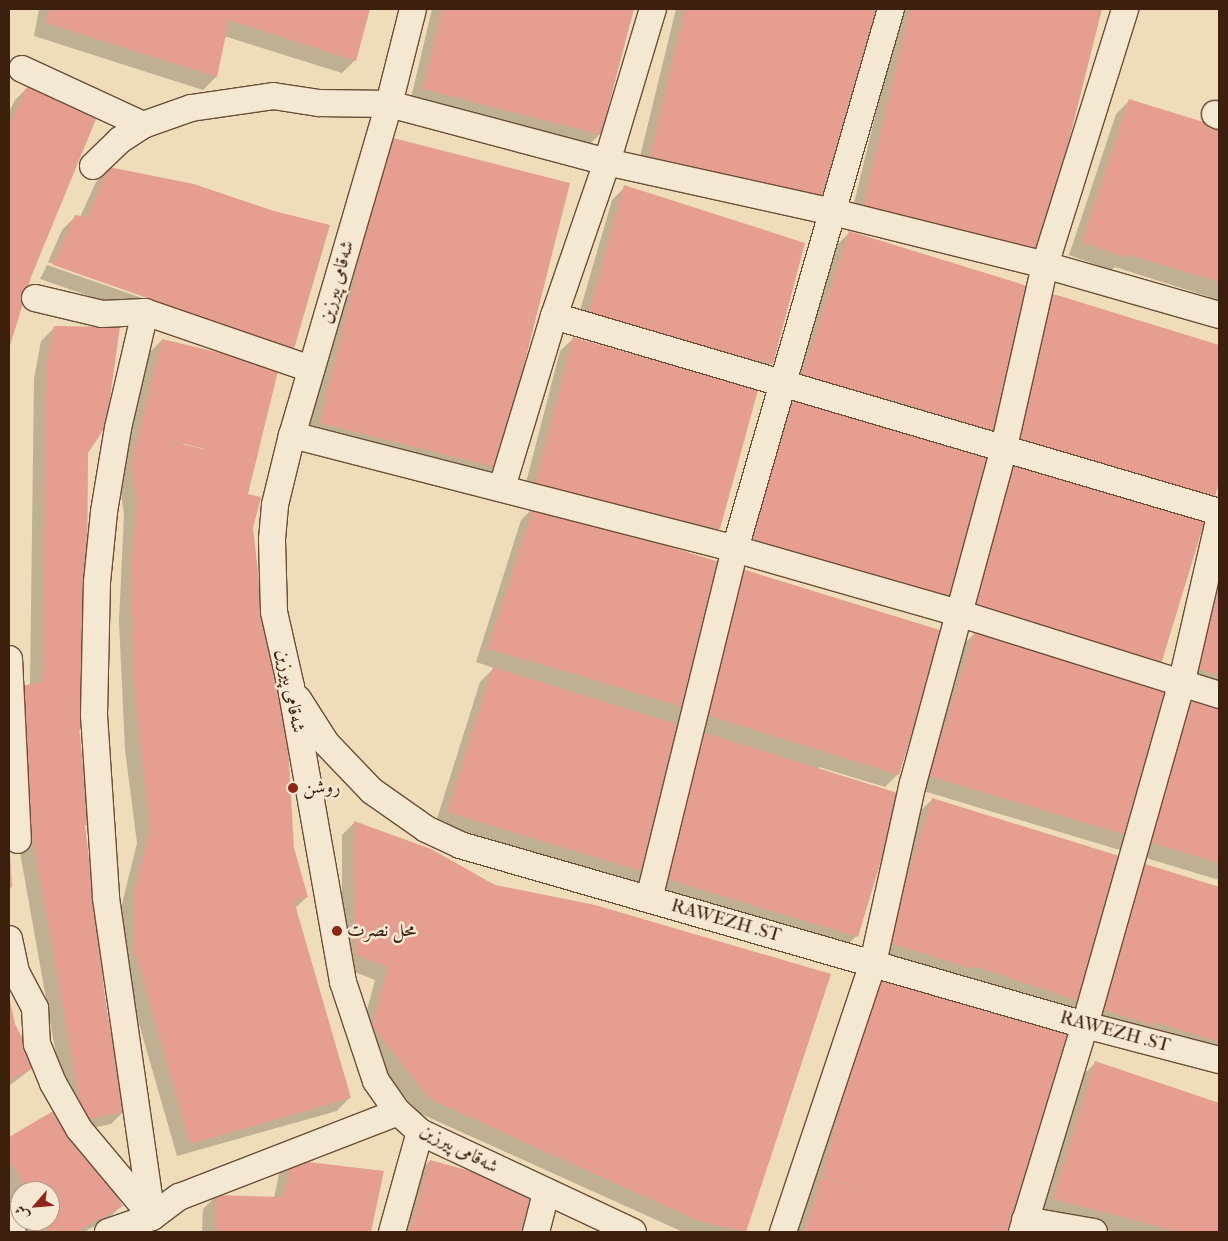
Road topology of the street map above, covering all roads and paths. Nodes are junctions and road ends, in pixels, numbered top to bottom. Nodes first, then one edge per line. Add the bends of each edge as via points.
1 (413, 9) edge
2 (652, 9) edge
3 (891, 9) edge
4 (1125, 9) edge
5 (22, 69) dead end
6 (389, 104) junction
7 (143, 125) junction
8 (608, 162) junction
9 (94, 166) dead end
10 (833, 212) junction
11 (1045, 265) junction
12 (35, 298) dead end
13 (145, 312) junction
14 (1219, 315) edge
15 (554, 316) junction
16 (311, 369) junction
17 (783, 381) junction
18 (292, 435) junction
19 (1004, 447) junction
20 (502, 488) junction
21 (1219, 512) edge
22 (1219, 521) edge
23 (734, 549) junction
24 (958, 613) junction
25 (9, 659) edge
26 (1181, 685) junction
27 (291, 687) junction
28 (1219, 694) edge
29 (18, 840) dead end
30 (649, 899) junction
31 (9, 940) edge
32 (873, 963) junction
33 (1085, 1025) junction
34 (1219, 1060) edge
35 (398, 1112) junction
36 (420, 1132) junction
37 (546, 1193) junction
38 (9, 1216) edge
39 (155, 1224) edge
40 (1023, 1226) edge
41 (13, 1232) edge
42 (108, 1232) edge
43 (392, 1232) edge
44 (536, 1232) edge
45 (633, 1232) edge
46 (783, 1232) edge
47 (1094, 1232) edge

1 - 6 street, شەقامی پیرزین
2 - 8 street
3 - 10 street
4 - 11 street
5 - 7 street
6 - 7 street via 319,103 273,96 191,108
6 - 8 street
6 - 16 street, شەقامی پیرزین
7 - 9 street via 120,140
8 - 10 street
8 - 15 street
10 - 11 street
10 - 17 street
11 - 14 street
11 - 19 street
12 - 13 street via 102,314
13 - 16 street
13 - 39 street via 118,428 104,512 97,582 94,715 106,898
15 - 17 street
15 - 20 street
16 - 18 street, شەقامی پیرزین
17 - 19 street
17 - 23 street
18 - 20 street
18 - 27 street, شەقامی پیرزین via 276,504 271,576 274,612
19 - 21 street
19 - 24 street
20 - 23 street
22 - 26 street
23 - 24 street
23 - 30 street
24 - 26 street
24 - 32 street via 913,783
25 - 29 street
26 - 28 street
26 - 33 street
27 - 30 street, RAWEZH .ST via 326,743 348,768 385,801 426,830 491,855
27 - 35 street, شەقامی پیرزین via 343,982 368,1064
30 - 32 street, RAWEZH .ST
31 - 39 street via 16,972 35,1008 37,1044 53,1083 79,1129
32 - 33 street, RAWEZH .ST
32 - 46 street
33 - 34 street, RAWEZH .ST
33 - 40 street
35 - 36 street, شەقامی پیرزین
35 - 39 street via 179,1197
36 - 37 street, شەقامی پیرزین
36 - 43 street
37 - 44 street
37 - 45 street, شەقامی پیرزین
38 - 41 street
39 - 42 street
40 - 47 street

